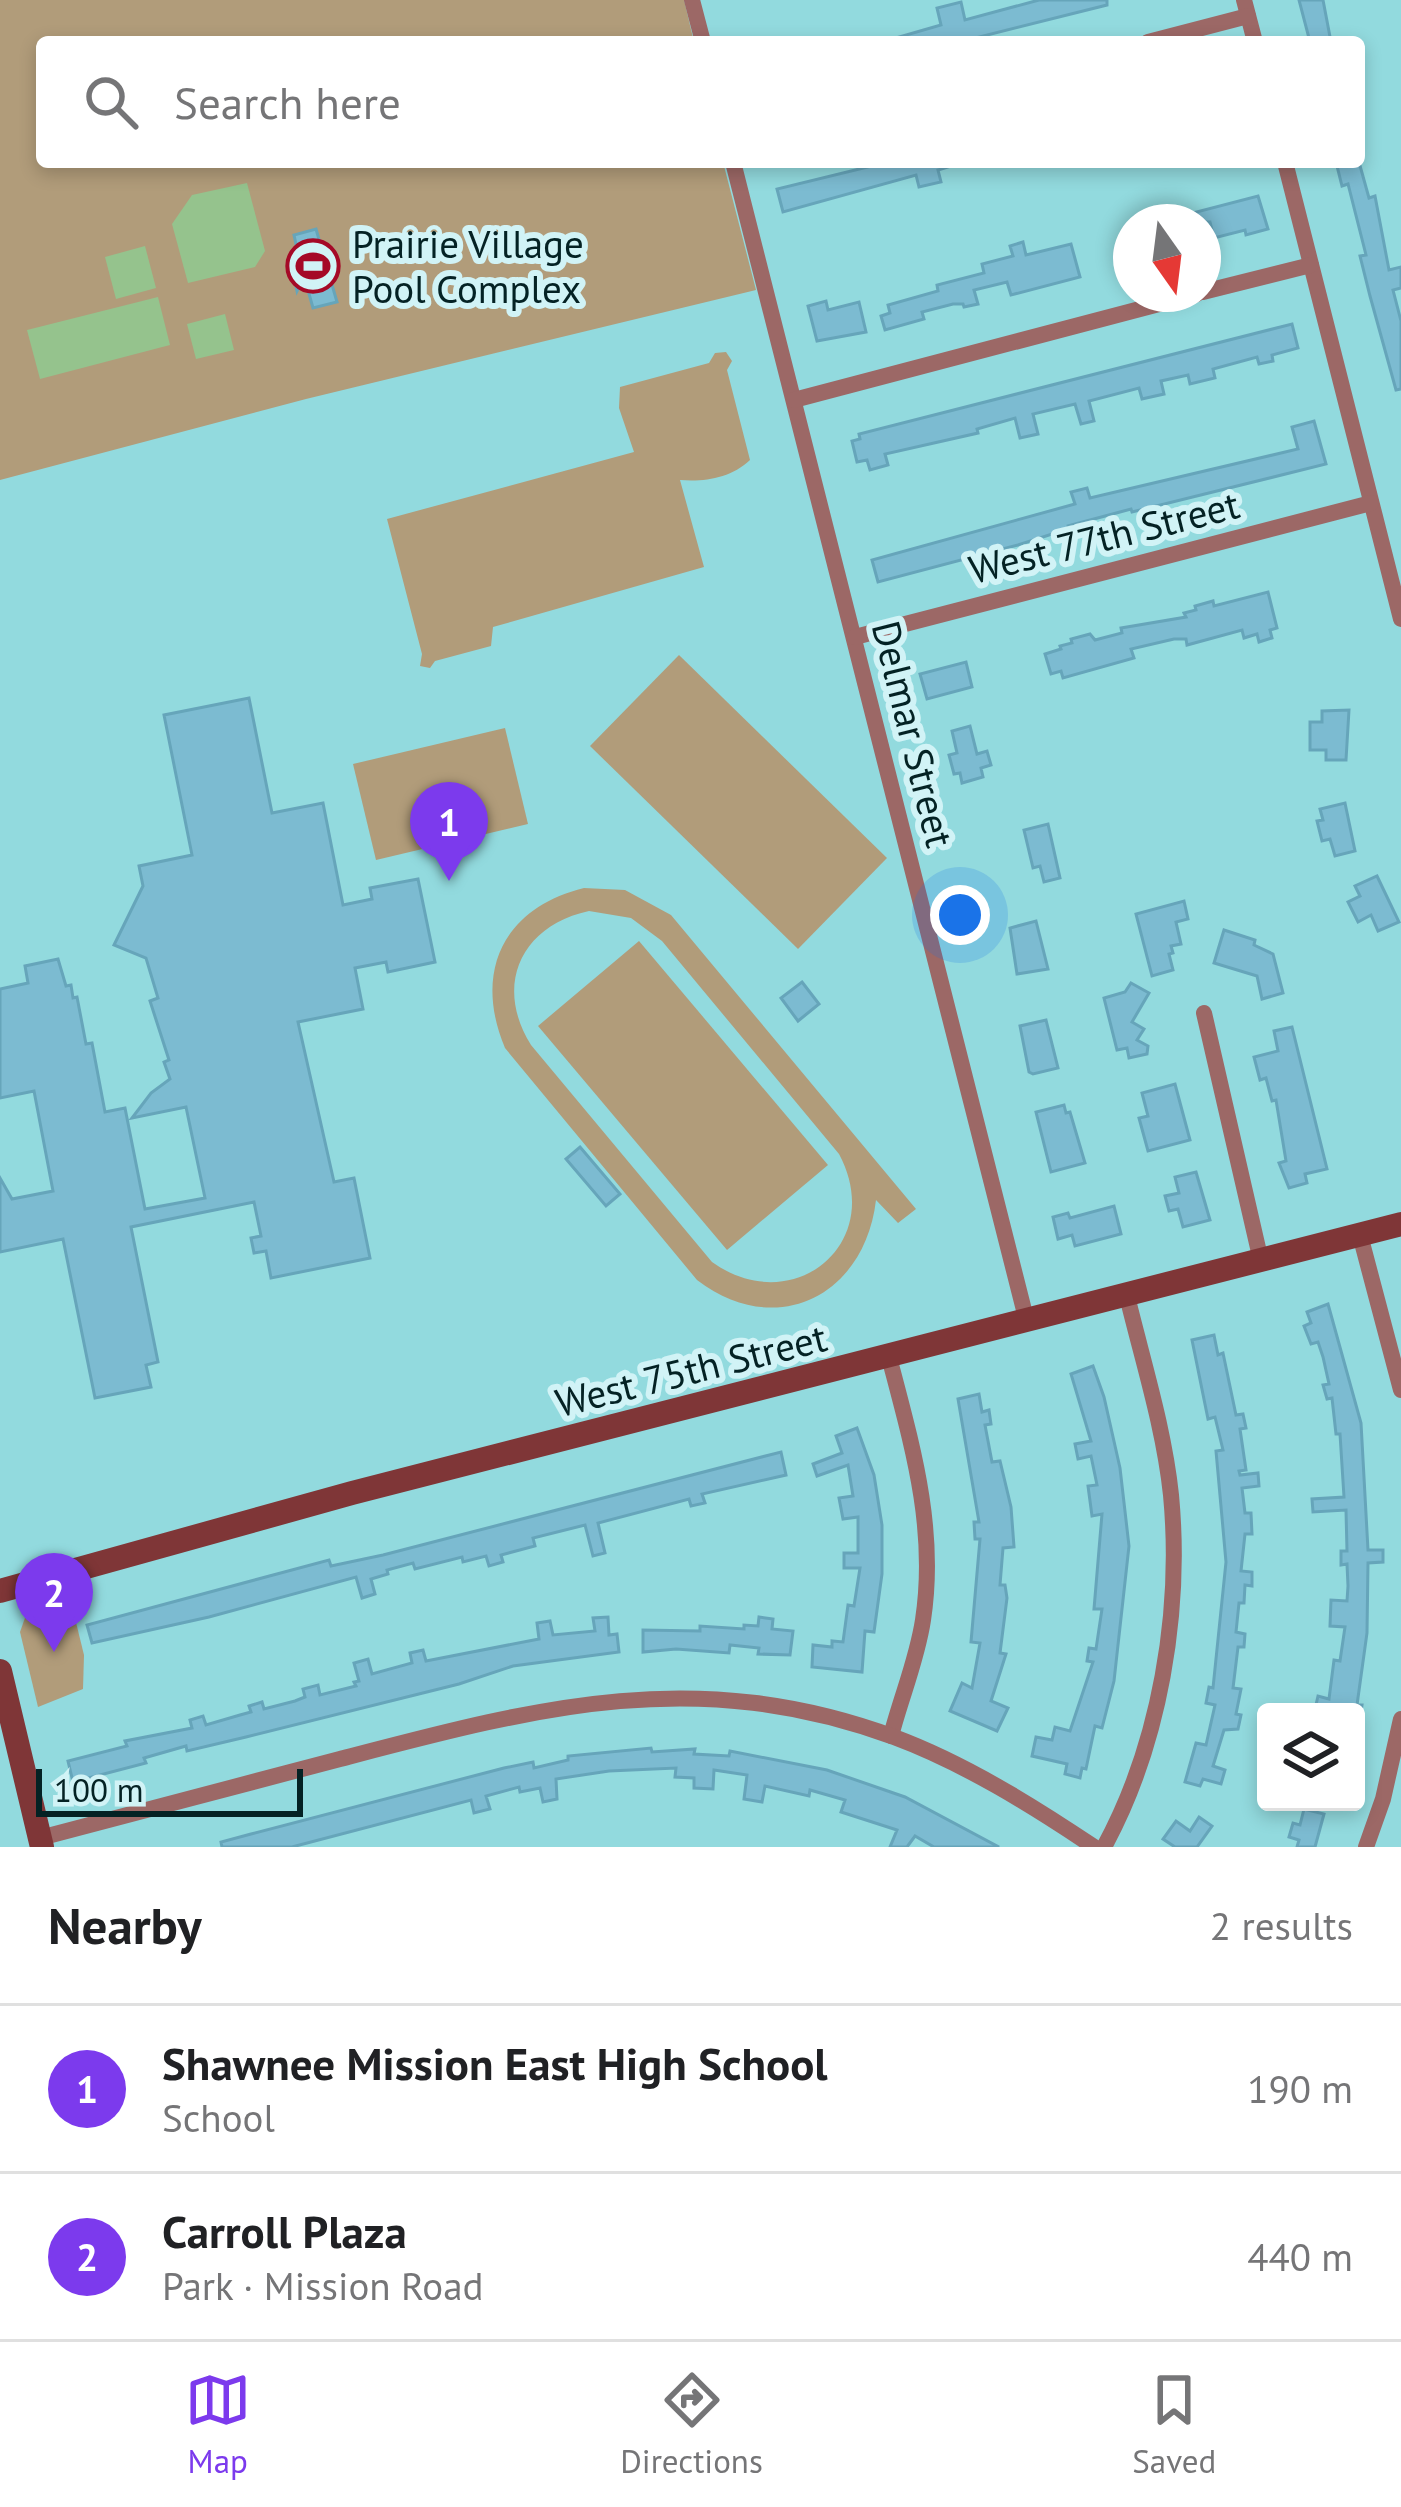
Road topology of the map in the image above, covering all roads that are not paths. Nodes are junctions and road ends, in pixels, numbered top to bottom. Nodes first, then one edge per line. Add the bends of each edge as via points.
1 (692, 0) edge
2 (1246, 8) edge
3 (701, 36) edge
4 (1165, 36) edge
5 (736, 168) edge
6 (1287, 168) edge
7 (1311, 265) junction
8 (1221, 288) edge
9 (1128, 312) edge
10 (794, 400) junction
11 (1371, 503) junction
12 (1401, 619) edge
13 (855, 637) junction
14 (1204, 1013) dead end
15 (1401, 1224) edge
16 (1360, 1235) junction
17 (1261, 1262) junction
18 (1127, 1296) junction
19 (1027, 1322) junction
20 (890, 1357) junction
21 (1401, 1390) edge
22 (0, 1591) edge
23 (0, 1671) edge
24 (1401, 1719) edge
25 (891, 1736) junction
26 (41, 1843) edge
27 (1094, 1847) edge
28 (1104, 1847) edge
29 (1366, 1847) edge

1 - 3 street
2 - 4 street
5 - 10 street, Delmar Street
6 - 7 street
7 - 8 street
7 - 11 street
9 - 10 street
10 - 13 street, Delmar Street
11 - 12 street
11 - 13 street, West 77th Street
13 - 19 street, Delmar Street
14 - 17 street
15 - 16 main road, West 75th Street
16 - 17 main road, West 75th Street
16 - 21 street
17 - 18 main road, West 75th Street
18 - 19 main road, West 75th Street
18 - 28 street via 1160,1426 1173,1562 1161,1679
19 - 20 main road, West 75th Street
20 - 22 main road, West 75th Street
20 - 25 street via 920,1473 928,1566 915,1658
23 - 26 main road
24 - 29 street
25 - 26 street via 763,1705 609,1700 489,1720
25 - 27 street via 977,1776

